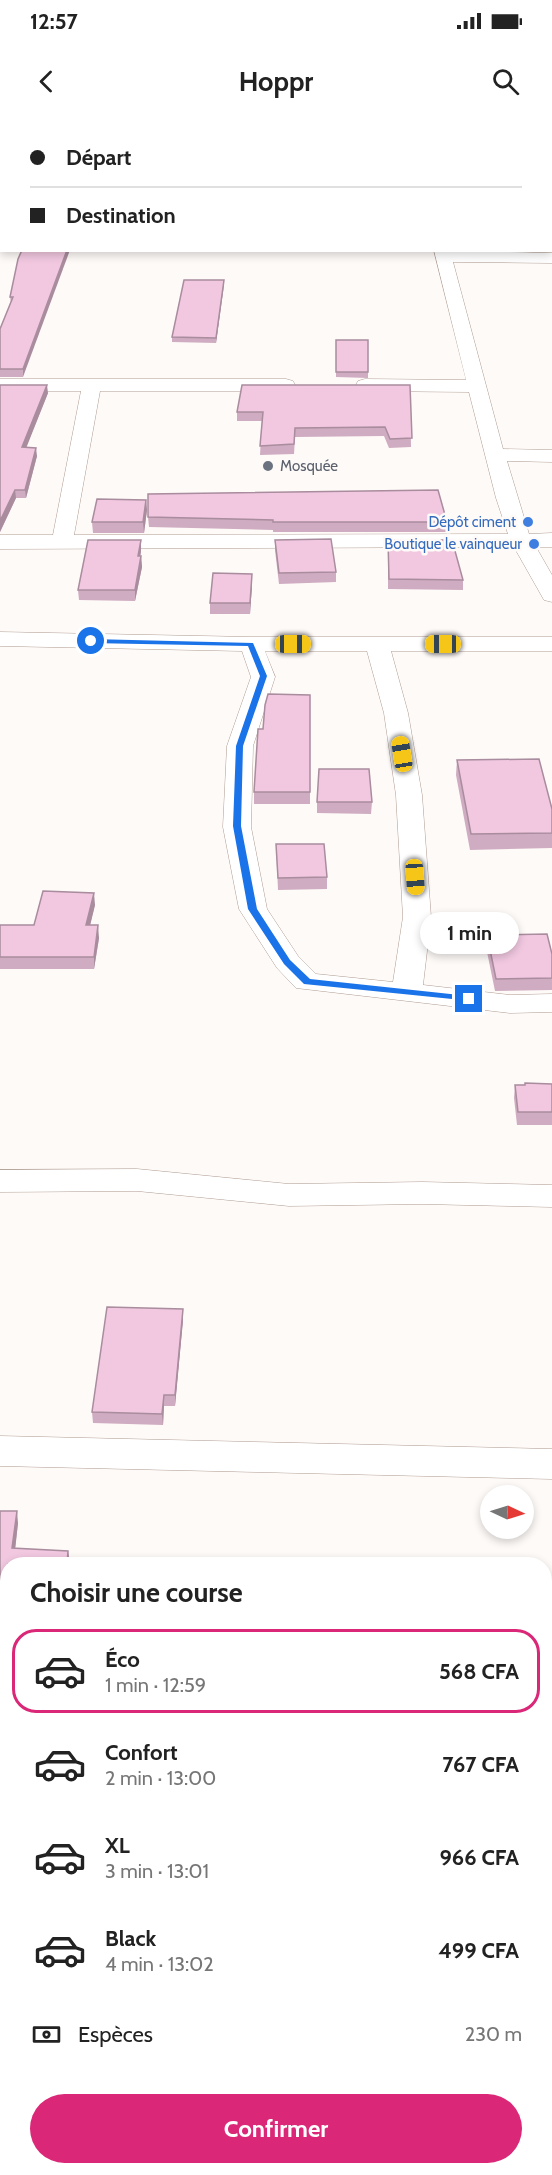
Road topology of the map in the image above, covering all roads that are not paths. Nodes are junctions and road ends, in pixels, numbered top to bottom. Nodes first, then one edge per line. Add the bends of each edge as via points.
1 (443, 254) edge
2 (552, 258) edge
3 (0, 385) edge
4 (92, 385) junction
5 (302, 385) edge
6 (349, 385) edge
7 (477, 386) junction
8 (497, 455) junction
9 (552, 456) edge
10 (521, 540) junction
11 (552, 540) edge
12 (0, 542) edge
13 (62, 543) junction
14 (552, 595) edge
15 (0, 639) edge
16 (251, 644) junction
17 (377, 644) junction
18 (552, 644) edge
19 (407, 991) junction
20 (552, 1004) edge
21 (0, 1181) edge
22 (552, 1196) edge
23 (0, 1451) edge
24 (552, 1464) edge

1 - 2 street
1 - 7 street
3 - 4 street
4 - 5 street
4 - 13 street
6 - 7 street
7 - 8 street
8 - 9 street
8 - 10 street via 506,498
10 - 11 street
10 - 13 street
10 - 14 street
12 - 13 street
15 - 16 street
16 - 17 street
16 - 19 street via 263,676 240,746 237,826 253,909 287,962 307,982
17 - 18 street
17 - 19 street via 396,713 409,795 417,917
19 - 20 street via 510,1004
21 - 22 street via 137,1180 289,1196
23 - 24 street

